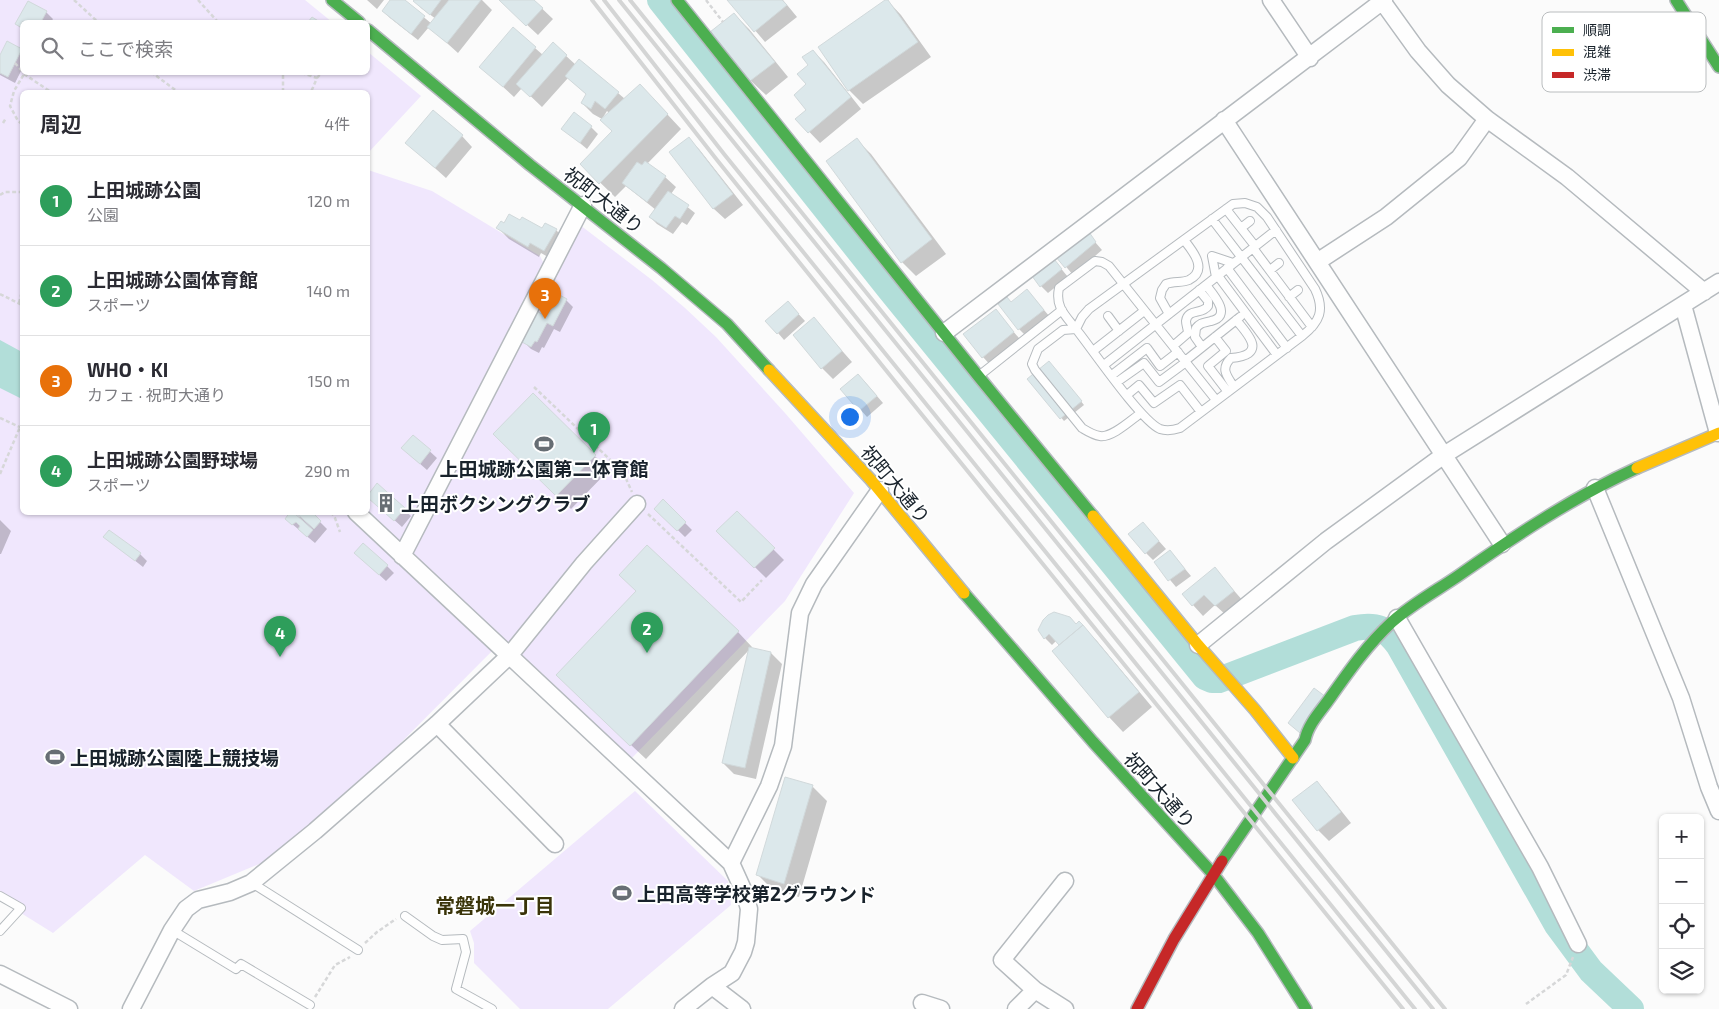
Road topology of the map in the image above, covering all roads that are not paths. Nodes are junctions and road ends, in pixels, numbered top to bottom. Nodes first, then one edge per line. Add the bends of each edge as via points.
1 (332, 0) edge
2 (677, 0) edge
3 (1271, 0) edge
4 (1676, 0) edge
5 (1383, 1) edge
6 (1684, 12) edge
7 (357, 20) edge
8 (370, 32) edge
9 (1706, 47) edge
10 (1310, 58) junction
11 (1719, 67) edge
12 (1487, 119) junction
13 (1224, 120) junction
14 (583, 205) junction
15 (1226, 209) junction
16 (1212, 220) junction
17 (1250, 221) dead end
18 (1241, 228) junction
19 (1276, 230) junction
20 (1184, 240) junction
21 (1254, 247) junction
22 (1241, 257) junction
23 (1317, 262) junction
24 (1279, 263) dead end
25 (1230, 266) junction
26 (1270, 270) junction
27 (1217, 277) junction
28 (1719, 282) edge
29 (1123, 284) junction
30 (1202, 287) junction
31 (1298, 290) dead end
32 (1704, 292) junction
33 (1290, 297) junction
34 (1683, 305) junction
35 (1062, 310) junction
36 (1144, 311) junction
37 (1245, 312) junction
38 (1168, 314) junction
39 (1108, 316) dead end
40 (1236, 320) junction
41 (1155, 324) junction
42 (1312, 327) junction
43 (1076, 329) junction
44 (1119, 331) junction
45 (944, 333) junction
46 (1302, 336) junction
47 (1214, 337) junction
48 (1202, 347) junction
49 (1287, 348) junction
50 (1175, 349) junction
51 (1093, 351) junction
52 (1278, 355) junction
53 (1185, 362) junction
54 (1104, 365) junction
55 (1112, 375) junction
56 (979, 376) junction
57 (1117, 382) junction
58 (1231, 389) junction
59 (1127, 394) junction
60 (1216, 400) junction
61 (1201, 412) junction
62 (1141, 413) junction
63 (1719, 433) edge
64 (1444, 455) junction
65 (1595, 488) junction
66 (880, 490) junction
67 (637, 504) road end
68 (359, 515) edge
69 (1502, 544) junction
70 (402, 556) junction
71 (1394, 621) junction
72 (1198, 645) junction
73 (509, 656) junction
74 (437, 724) junction
75 (1292, 758) junction
76 (1719, 811) edge
77 (555, 844) dead end
78 (731, 863) junction
79 (1213, 874) junction
80 (1065, 881) dead end
81 (251, 883) junction
82 (0, 896) edge
83 (405, 916) road end
84 (172, 930) junction
85 (0, 931) edge
86 (1578, 944) dead end
87 (358, 950) road end
88 (0, 974) edge
89 (712, 986) junction
90 (1035, 990) junction
91 (922, 1003) dead end
92 (310, 1005) road end
93 (69, 1009) edge
94 (131, 1009) edge
95 (492, 1009) edge
96 (683, 1009) edge
97 (742, 1009) edge
98 (941, 1009) edge
99 (1016, 1009) edge
100 (1064, 1009) edge
101 (1137, 1009) edge
102 (1306, 1009) edge

1 - 7 street
2 - 45 street
3 - 10 street
4 - 6 street
5 - 10 street
5 - 12 street via 1418,51 1448,85
8 - 14 street, 祝町大通り
9 - 11 street
10 - 13 street
12 - 23 street via 1459,158 1386,216
12 - 32 street via 1566,177
13 - 23 street
13 - 45 street
14 - 66 street, 祝町大通り via 727,324
14 - 70 street
15 - 16 lane
15 - 18 lane
15 - 19 lane via 1233,204 1245,203 1257,207
16 - 20 lane
16 - 22 lane
17 - 18 lane
18 - 21 lane
19 - 21 lane
19 - 42 lane via 1320,300 1319,316
20 - 29 lane
20 - 38 lane via 1197,256 1198,270 1189,280 1166,284 1160,298
21 - 22 lane
21 - 26 lane
22 - 25 lane
22 - 46 lane
23 - 64 street
24 - 26 lane
25 - 27 lane
25 - 27 lane via 1212,256
25 - 49 lane
26 - 33 lane
27 - 30 lane
27 - 37 lane
28 - 32 street
29 - 35 lane via 1109,266 1095,261 1059,288 1057,298
29 - 36 lane
29 - 43 lane via 1089,309
30 - 38 lane
30 - 48 lane via 1219,302 1221,314 1196,328 1195,337
30 - 50 lane via 1208,306 1202,312 1189,315 1186,322 1188,333
31 - 33 lane
32 - 34 street
33 - 42 lane
34 - 63 street
34 - 64 street
35 - 43 lane
35 - 56 lane
36 - 41 lane
36 - 44 lane
37 - 40 lane
37 - 52 lane
38 - 41 lane
39 - 44 lane
40 - 47 lane
40 - 58 lane via 1251,338 1252,349 1242,357 1231,358 1224,368
41 - 50 lane
41 - 54 lane
42 - 46 lane
43 - 51 lane
43 - 62 lane via 1063,330 1038,350 1032,364 1035,370 1082,428 1091,434 1102,437 1112,434
44 - 51 lane
45 - 56 street
46 - 49 lane
47 - 48 lane
47 - 58 lane via 1226,351 1208,366
48 - 53 lane
49 - 52 lane
50 - 53 lane
50 - 55 lane via 1160,366 1147,348
51 - 54 lane
52 - 58 lane
53 - 57 lane via 1159,382 1144,362
53 - 60 lane
54 - 55 lane
55 - 57 lane
56 - 72 street
57 - 59 lane
58 - 60 lane
59 - 61 lane via 1139,385 1154,403 1180,385
59 - 62 lane
60 - 61 lane
61 - 62 lane via 1180,428 1171,430 1161,429
63 - 65 street
64 - 69 street
64 - 72 street via 1326,541
65 - 69 street
65 - 76 street via 1681,698
66 - 78 street via 814,584 800,613 783,746 769,786
66 - 79 street, 祝町大通り via 1092,742
67 - 73 street via 584,563
68 - 70 street
69 - 71 street
70 - 73 street
71 - 75 street via 1350,670
71 - 86 street via 1540,867
72 - 75 street
73 - 74 street
73 - 78 street
74 - 77 street
74 - 81 street
75 - 79 street
78 - 89 street via 749,909 746,942 732,973
79 - 101 street via 1149,982
79 - 102 street, 祝町大通り via 1258,933
80 - 90 street via 1002,960
81 - 84 street via 198,900 186,909
81 - 87 lane
82 - 85 lane via 21,908
83 - 95 lane via 442,940 463,939 466,952 456,989
84 - 92 lane via 236,969 241,964
84 - 94 street
88 - 93 street
89 - 96 street
89 - 97 street
90 - 99 street
90 - 100 street
91 - 98 street

